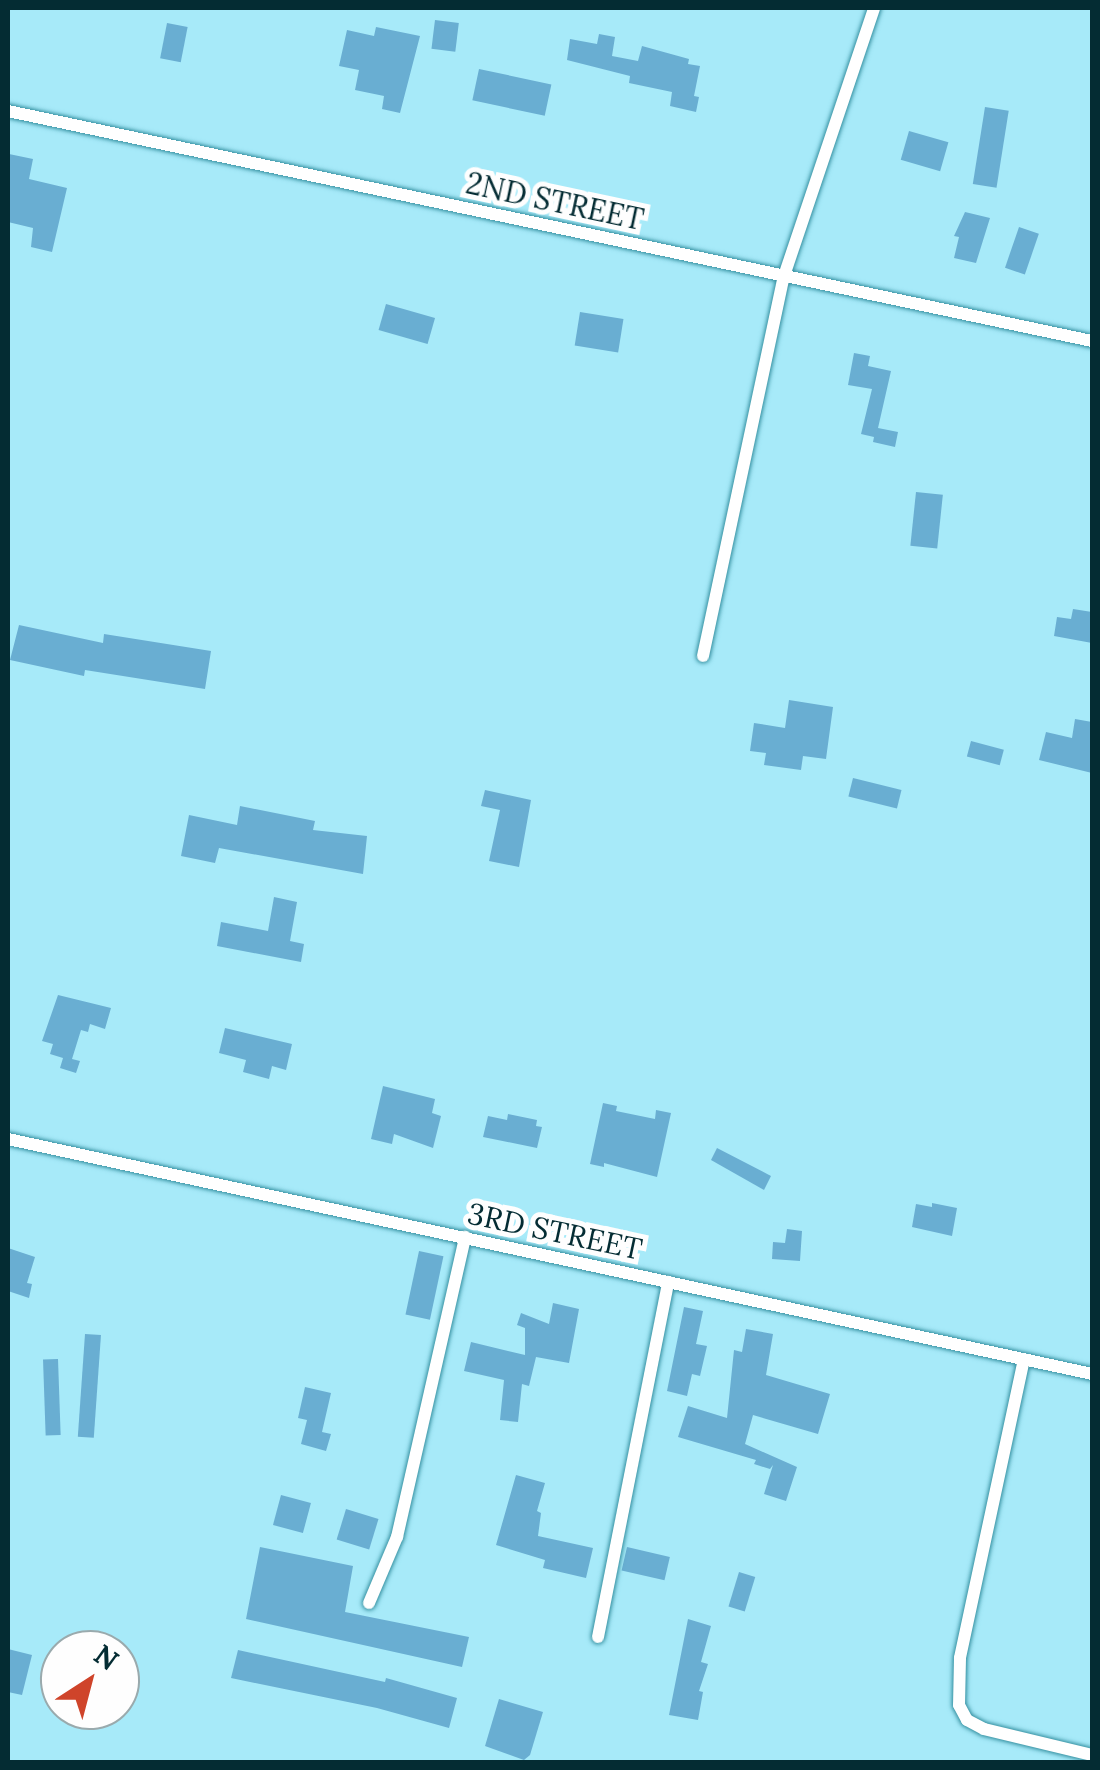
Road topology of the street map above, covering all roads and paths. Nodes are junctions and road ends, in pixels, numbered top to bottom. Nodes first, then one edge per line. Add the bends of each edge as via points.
1 (874, 8) edge
2 (8, 111) edge
3 (784, 276) junction
4 (1092, 341) edge
5 (704, 656) dead end
6 (8, 1139) edge
7 (465, 1238) junction
8 (668, 1282) junction
9 (1024, 1359) junction
10 (1092, 1374) edge
11 (369, 1602) dead end
12 (598, 1637) dead end
13 (1092, 1756) edge

1 - 3 street
2 - 3 street, 2ND STREET
3 - 4 street, 2ND STREET
3 - 5 street
6 - 7 street, 3RD STREET
7 - 8 street, 3RD STREET
7 - 11 street via 398,1537
8 - 9 street, 3RD STREET
8 - 12 street
9 - 10 street, 3RD STREET
9 - 13 street via 960,1658 959,1705 967,1720 984,1729

